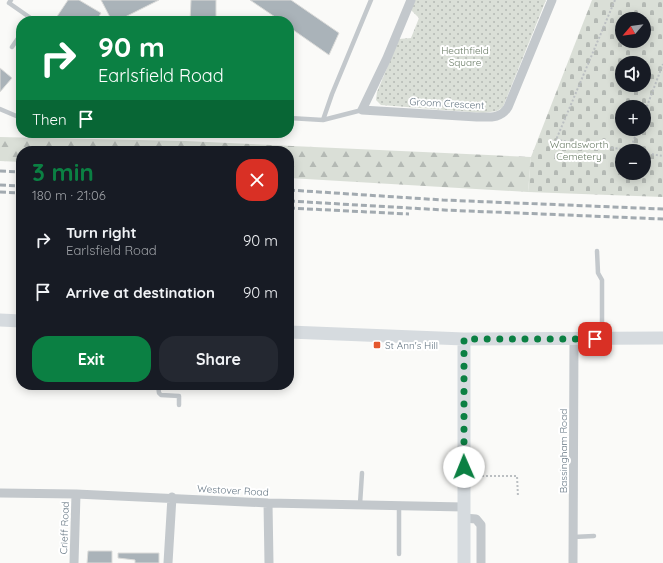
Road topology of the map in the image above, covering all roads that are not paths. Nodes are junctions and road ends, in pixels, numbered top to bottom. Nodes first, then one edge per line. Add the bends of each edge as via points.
1 (11, 0) edge
2 (371, 0) edge
3 (410, 0) edge
4 (552, 0) edge
5 (28, 16) edge
6 (16, 41) edge
7 (12, 47) dead end
8 (0, 109) edge
9 (362, 110) junction
10 (16, 116) edge
11 (294, 118) edge
12 (323, 120) junction
13 (597, 251) dead end
14 (0, 320) edge
15 (16, 321) edge
16 (294, 332) edge
17 (663, 338) edge
18 (464, 339) junction
19 (574, 339) junction
20 (602, 339) junction
21 (159, 390) edge
22 (179, 404) dead end
23 (362, 473) dead end
24 (0, 493) edge
25 (76, 494) junction
26 (172, 497) junction
27 (268, 503) junction
28 (360, 504) junction
29 (399, 506) junction
30 (464, 513) junction
31 (594, 536) dead end
32 (573, 537) junction
33 (399, 554) dead end
34 (74, 563) edge
35 (168, 563) edge
36 (269, 563) edge
37 (464, 563) edge
38 (481, 563) edge
39 (573, 563) edge

1 - 5 lane via 9,3
2 - 12 lane
3 - 9 street via 387,58
4 - 9 street, Groom Crescent via 508,107 500,115 477,117
6 - 7 lane
8 - 10 lane
9 - 12 lane
11 - 12 lane
13 - 20 lane via 598,273 602,280
14 - 15 main road
16 - 18 main road
17 - 20 main road
18 - 19 main road
18 - 30 main road
19 - 20 main road
19 - 32 street, Bassingham Road
21 - 22 lane via 161,395 179,396
23 - 28 lane
24 - 25 street, Westover Road
25 - 26 street, Westover Road
25 - 34 street, Crieff Road
26 - 27 street, Westover Road
26 - 35 street
27 - 28 street, Westover Road
27 - 36 street
28 - 29 street, Westover Road
29 - 30 street, Westover Road
29 - 33 lane
30 - 37 main road
30 - 38 street, Westover Road via 482,524
31 - 32 lane
32 - 39 street, Bassingham Road

